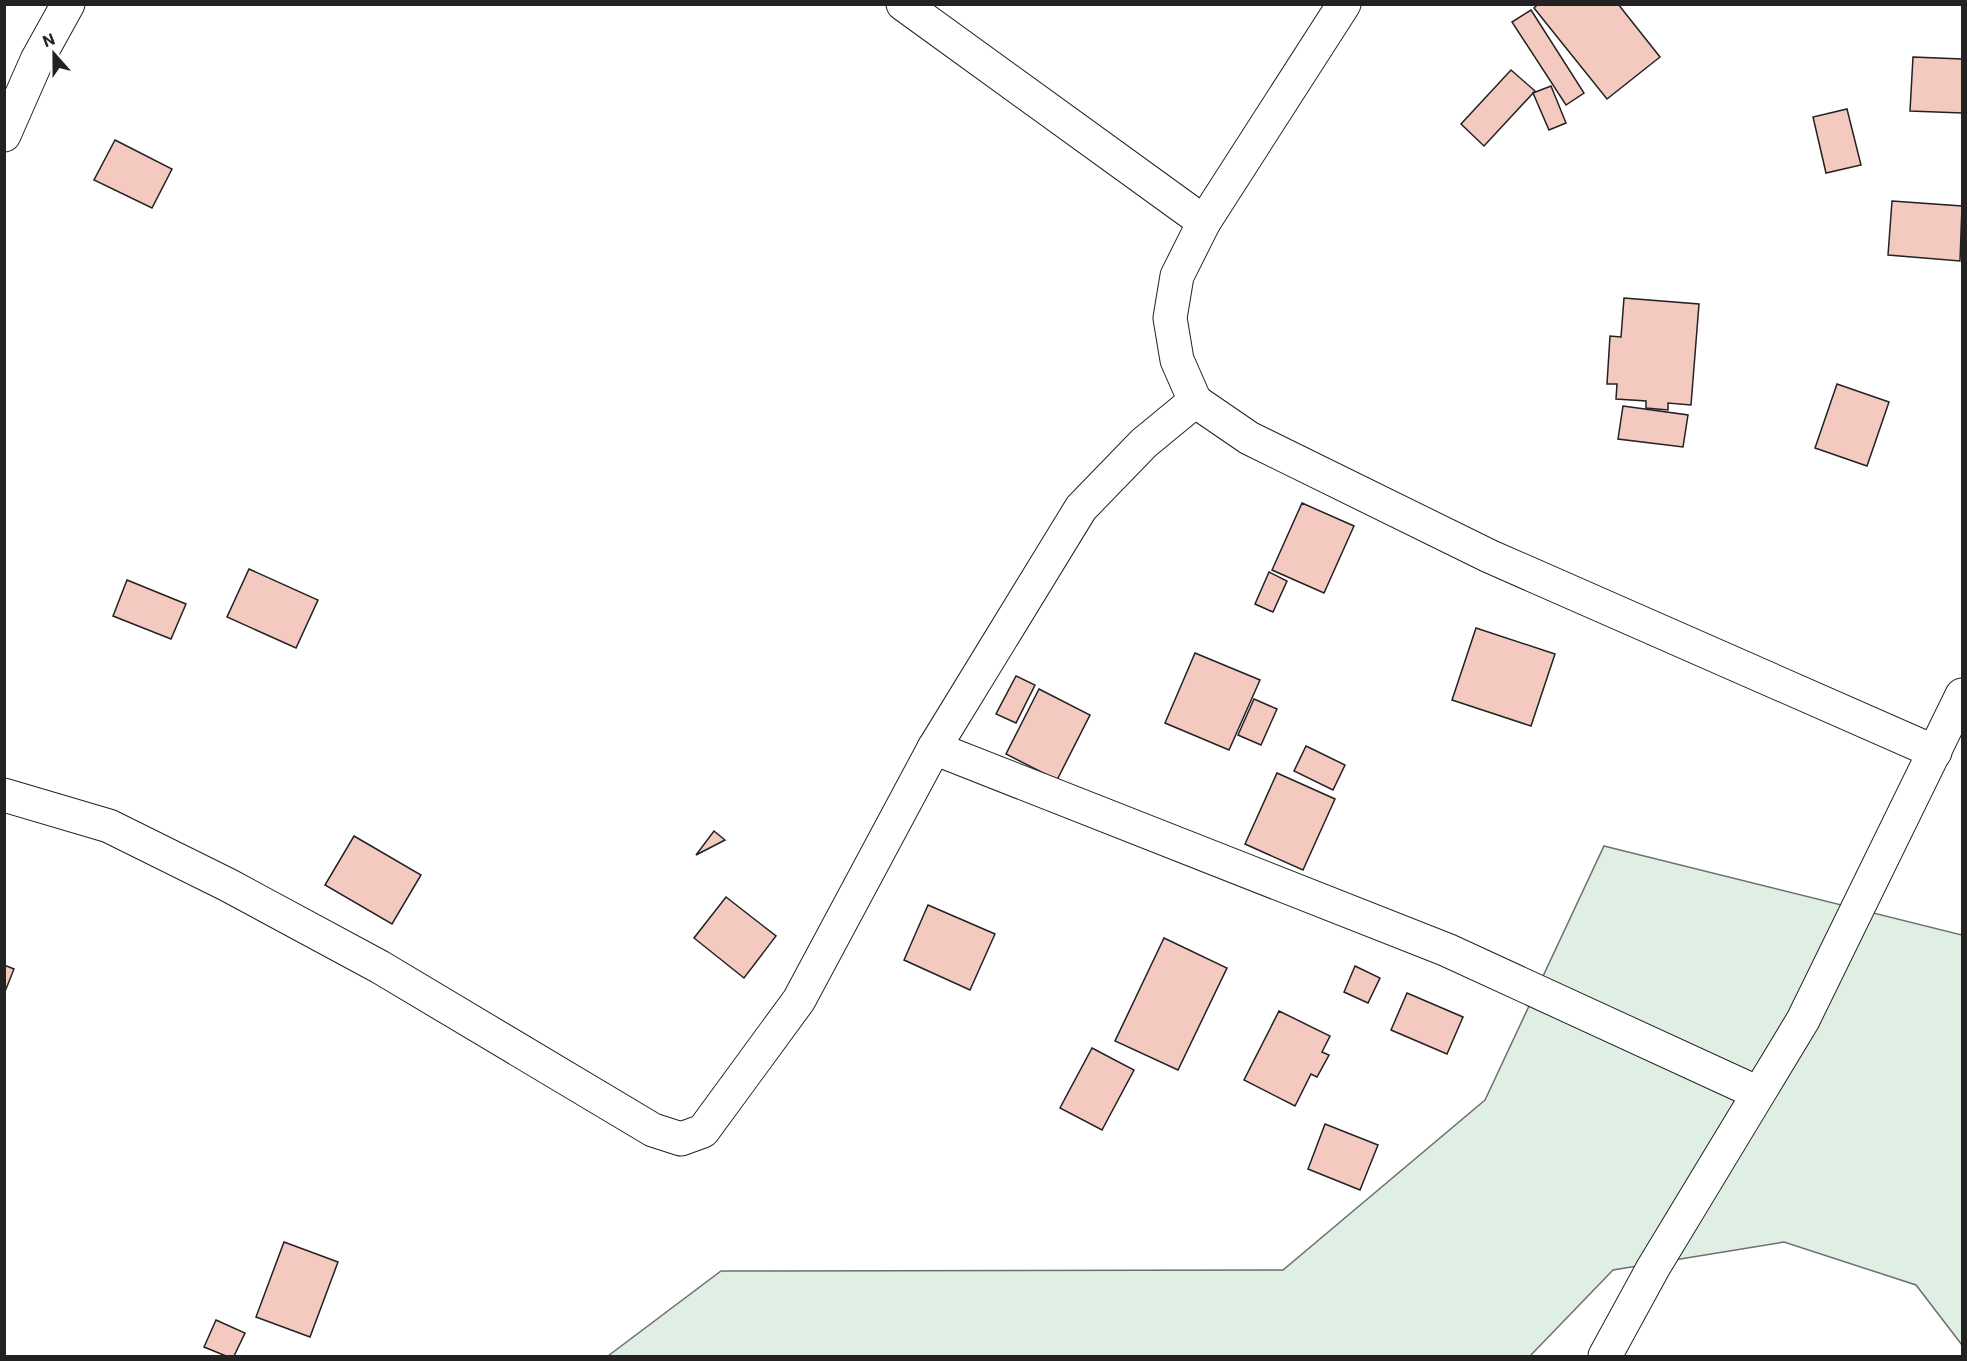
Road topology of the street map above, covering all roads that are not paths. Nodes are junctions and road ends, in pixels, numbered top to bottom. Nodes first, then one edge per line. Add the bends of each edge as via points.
1 (68, 4) edge
2 (903, 4) edge
3 (1344, 4) edge
4 (4, 135) edge
5 (1204, 222) junction
6 (1195, 401) junction
7 (1962, 695) edge
8 (934, 748) junction
9 (1935, 752) junction
10 (4, 795) edge
11 (1758, 1093) junction
12 (1605, 1356) edge

1 - 4 street via 37,60
2 - 5 street
3 - 5 street
5 - 6 street via 1177,276 1170,318 1177,360
6 - 8 street via 1144,443 1082,508
6 - 9 street via 1249,438 1490,556
7 - 9 street
8 - 10 street via 799,1000 703,1131 681,1139 653,1130 380,967 228,885 109,826
8 - 11 street via 1447,950
9 - 11 street via 1803,1020
11 - 12 street

